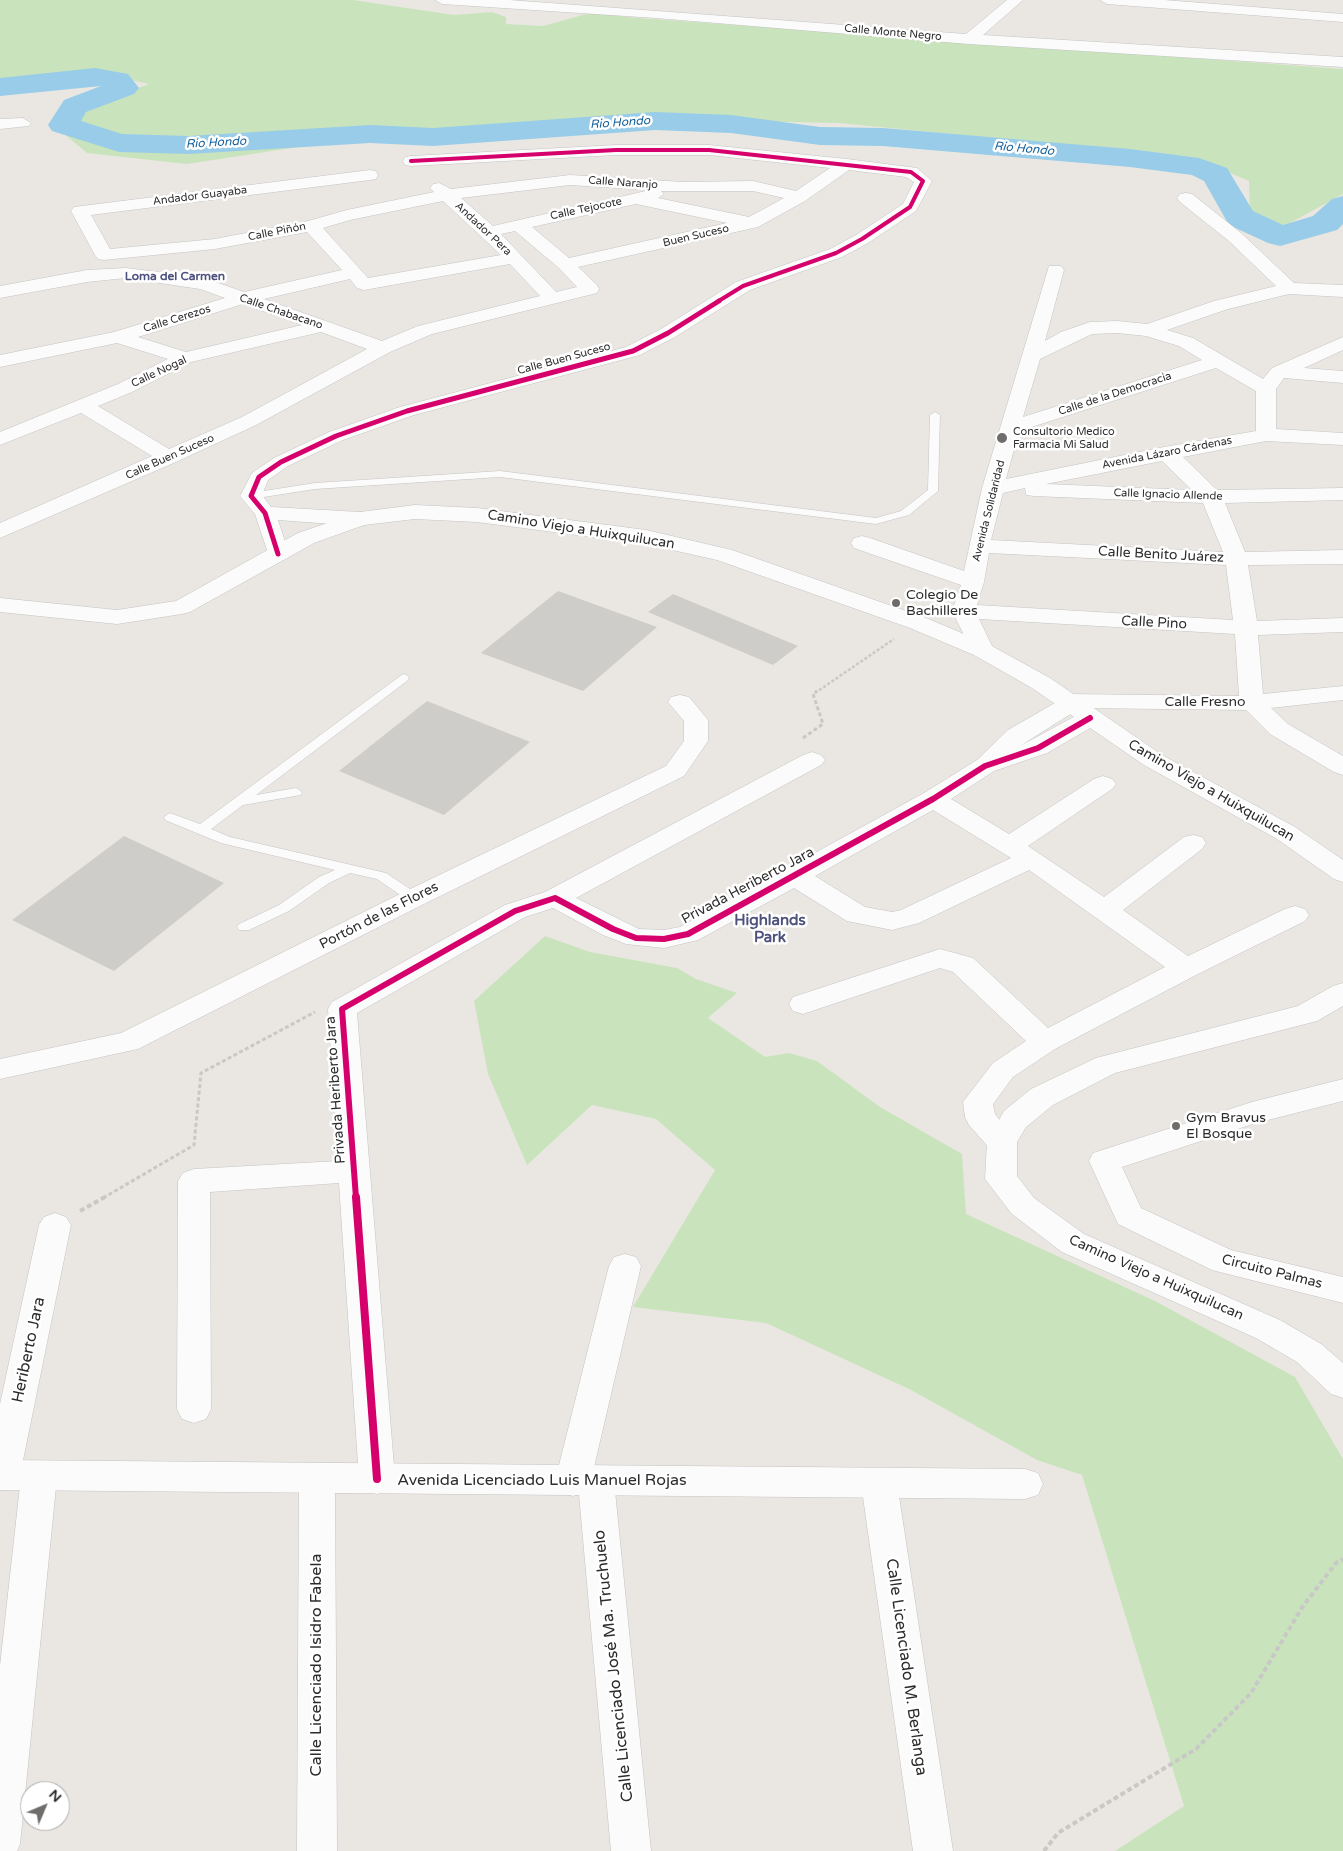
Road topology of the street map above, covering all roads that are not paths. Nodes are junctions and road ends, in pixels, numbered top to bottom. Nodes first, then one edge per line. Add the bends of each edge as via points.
1 (442, 0) edge
2 (628, 0) edge
3 (1016, 0) edge
4 (1107, 0) edge
5 (612, 11) junction
6 (1343, 18) edge
7 (969, 39) junction
8 (1343, 62) edge
9 (23, 123) dead end
10 (0, 124) edge
11 (783, 157) junction
12 (847, 164) junction
13 (370, 175) dead end
14 (754, 186) junction
15 (683, 187) junction
16 (446, 195) junction
17 (799, 197) junction
18 (1186, 198) dead end
19 (636, 199) junction
20 (752, 223) junction
21 (518, 225) junction
22 (311, 226) junction
23 (489, 232) junction
24 (104, 255) junction
25 (514, 258) junction
26 (565, 264) junction
27 (1055, 270) dead end
28 (365, 284) junction
29 (1289, 288) junction
30 (1343, 291) edge
31 (0, 292) edge
32 (263, 294) junction
33 (243, 298) junction
34 (553, 299) junction
35 (324, 326) junction
36 (1148, 330) junction
37 (118, 337) junction
38 (1339, 347) edge
39 (383, 348) junction
40 (1030, 356) junction
41 (185, 358) junction
42 (1218, 361) junction
43 (0, 362) edge
44 (1279, 372) junction
45 (1343, 377) edge
46 (1266, 388) junction
47 (84, 406) junction
48 (936, 415) dead end
49 (1012, 427) junction
50 (1266, 435) junction
51 (0, 438) edge
52 (1343, 439) edge
53 (1164, 453) junction
54 (169, 458) junction
55 (993, 488) junction
56 (1343, 494) edge
57 (251, 496) junction
58 (1211, 497) junction
59 (265, 513) junction
60 (360, 519) junction
61 (0, 531) edge
62 (862, 543) dead end
63 (979, 546) junction
64 (278, 554) junction
65 (1343, 557) edge
66 (1236, 559) junction
67 (973, 582) junction
68 (0, 606) edge
69 (964, 611) junction
70 (1343, 625) edge
71 (1246, 628) junction
72 (982, 650) junction
73 (403, 678) dead end
74 (1343, 693) edge
75 (680, 702) dead end
76 (1252, 702) junction
77 (1075, 708) junction
78 (1343, 751) edge
79 (1318, 752) junction
80 (812, 760) dead end
81 (1343, 767) edge
82 (1103, 784) dead end
83 (296, 792) dead end
84 (933, 799) junction
85 (239, 802) junction
86 (170, 817) dead end
87 (201, 830) junction
88 (1193, 843) dead end
89 (1021, 852) junction
90 (348, 869) junction
91 (1343, 873) edge
92 (795, 876) junction
93 (414, 898) junction
94 (555, 898) junction
95 (1104, 910) junction
96 (1295, 915) dead end
97 (244, 927) dead end
98 (1186, 968) junction
99 (1343, 993) edge
100 (803, 1004) dead end
101 (1045, 1042) junction
102 (0, 1069) edge
103 (1343, 1090) edge
104 (1002, 1142) junction
105 (354, 1170) junction
106 (56, 1225) dead end
107 (625, 1266) dead end
108 (1343, 1290) edge
109 (1343, 1384) edge
110 (194, 1409) dead end
111 (1, 1475) edge
112 (39, 1477) junction
113 (317, 1479) junction
114 (377, 1479) junction
115 (584, 1481) junction
116 (879, 1483) junction
117 (1025, 1484) dead end
118 (0, 1844) edge
119 (317, 1851) edge
120 (631, 1851) edge
121 (932, 1851) edge

1 - 5 street, Calle Monte Negro
2 - 5 street
3 - 7 street
4 - 6 street
5 - 7 street, Calle Monte Negro
7 - 8 street, Calle Monte Negro
9 - 10 street
11 - 12 street
11 - 14 street
11 - 16 street, Andador Pera via 709,150 626,150 411,161
12 - 17 street, Buen Suceso
12 - 57 street, Calle Buen Suceso via 911,172 923,181 910,207 862,240 836,253 743,286 668,334 633,351 407,411 336,436 281,462 260,477
13 - 24 street, Andador Guayaba via 80,211
14 - 15 street, Calle Naranjo
14 - 17 street, Calle Naranjo
15 - 16 street, Calle Naranjo via 570,180
15 - 19 street, Calle Tejocote
16 - 22 street, Calle Piñón via 347,215
16 - 23 street, Andador Pera
17 - 20 street, Buen Suceso
18 - 29 street via 1235,237
19 - 20 street
19 - 21 street, Calle Tejocote
20 - 26 street, Buen Suceso
21 - 23 street, Calle Tejocote
21 - 26 street
22 - 24 street, Calle Piñón via 215,244
22 - 28 street
23 - 25 street, Andador Pera
24 - 32 street via 176,264 224,276
25 - 28 street, Calle Cerezos
25 - 34 street, Andador Pera
26 - 34 street, Calle Buen Suceso via 590,290
27 - 40 street, Avenida Solidaridad
28 - 32 street, Calle Cerezos
29 - 30 street
29 - 36 street via 1221,305
31 - 33 street, Calle Chabacano via 126,272 204,284
32 - 33 street, Calle Cerezos
33 - 35 street, Calle Chabacano
33 - 37 street, Calle Cerezos
34 - 39 street, Calle Buen Suceso via 425,330
35 - 39 street, Calle Chabacano
35 - 41 street, Calle Nogal
36 - 40 street via 1090,328
36 - 42 street via 1186,342
37 - 41 street
37 - 43 street, Calle Cerezos
38 - 44 street
39 - 54 street, Calle Buen Suceso via 249,420
40 - 49 street, Avenida Solidaridad
41 - 47 street, Calle Nogal
42 - 46 street
42 - 49 street, Calle de la Democracia
44 - 45 street
44 - 46 street
46 - 50 street
47 - 51 street, Calle Nogal
47 - 54 street
48 - 57 lane via 933,491 905,513 876,520 500,474 315,486
49 - 55 street, Avenida Solidaridad
50 - 52 street, Avenida Lázaro Cárdenas
50 - 53 street, Avenida Lázaro Cárdenas
53 - 55 street, Avenida Lázaro Cárdenas
53 - 58 street
54 - 61 street, Calle Buen Suceso
55 - 58 street, Calle Ignacio Allende
55 - 63 street, Avenida Solidaridad
56 - 58 street, Calle Ignacio Allende
57 - 59 street
58 - 66 street
59 - 60 street
59 - 64 street
60 - 64 street, Camino Viejo a Huixquilucan via 306,538
60 - 72 street, Camino Viejo a Huixquilucan via 415,512 476,515 646,537 724,555 918,623
62 - 67 street
63 - 66 street, Calle Benito Juárez
63 - 67 street, Avenida Solidaridad
64 - 68 street, Camino Viejo a Huixquilucan via 182,607 117,617
65 - 66 street, Calle Benito Juárez
66 - 71 street
67 - 69 street, Avenida Solidaridad
69 - 71 street, Calle Pino
69 - 72 street
70 - 71 street, Calle Pino
71 - 76 street
72 - 77 street, Camino Viejo a Huixquilucan via 1034,679
73 - 85 lane
74 - 76 street, Calle Fresno
75 - 93 street, Portón de las Flores via 696,720 696,741 675,771
76 - 77 street, Calle Fresno
76 - 79 street via 1279,728
77 - 84 street, Privada Heriberto Jara via 1038,748 985,766
77 - 91 street, Camino Viejo a Huixquilucan via 1153,760 1286,832
78 - 79 street
79 - 81 street
80 - 94 street
82 - 89 street
83 - 85 lane
84 - 89 street
84 - 92 street, Privada Heriberto Jara
85 - 87 lane
86 - 87 lane
87 - 90 lane via 226,840
88 - 95 street
89 - 92 street via 909,917 892,921 857,916
89 - 95 street
90 - 93 lane via 381,876
90 - 97 lane via 324,880 284,908
92 - 94 street, Privada Heriberto Jara via 688,934 664,939 636,938
93 - 102 street, Portón de las Flores via 128,1042
94 - 105 street, Privada Heriberto Jara via 516,911 342,1009
95 - 98 street
96 - 98 street
98 - 101 street
99 - 104 street, Camino Viejo a Huixquilucan via 1307,1014 1106,1065 1042,1097 1015,1119
100 - 101 street via 940,958 962,965
101 - 104 street via 1003,1070 978,1102 980,1117
103 - 108 street, Circuito Palmas via 1252,1113 1104,1161 1129,1216 1223,1261
104 - 109 street, Camino Viejo a Huixquilucan via 1001,1179 1023,1206 1073,1243 1268,1329 1309,1353
105 - 110 street, Privada Heriberto Jara via 194,1181
105 - 114 street
106 - 111 street, Heriberto Jara
107 - 115 street, Calle Licenciado José Ma. Truchuelo
111 - 112 street, Avenida Licenciado Luis Manuel Rojas
112 - 113 street, Avenida Licenciado Luis Manuel Rojas
112 - 118 street
113 - 114 street, Avenida Licenciado Luis Manuel Rojas
113 - 119 street, Calle Licenciado Isidro Fabela
114 - 115 street, Avenida Licenciado Luis Manuel Rojas
115 - 116 street, Avenida Licenciado Luis Manuel Rojas
115 - 120 street, Calle Licenciado José Ma. Truchuelo
116 - 117 street, Avenida Licenciado Luis Manuel Rojas
116 - 121 street, Calle Licenciado M. Berlanga

